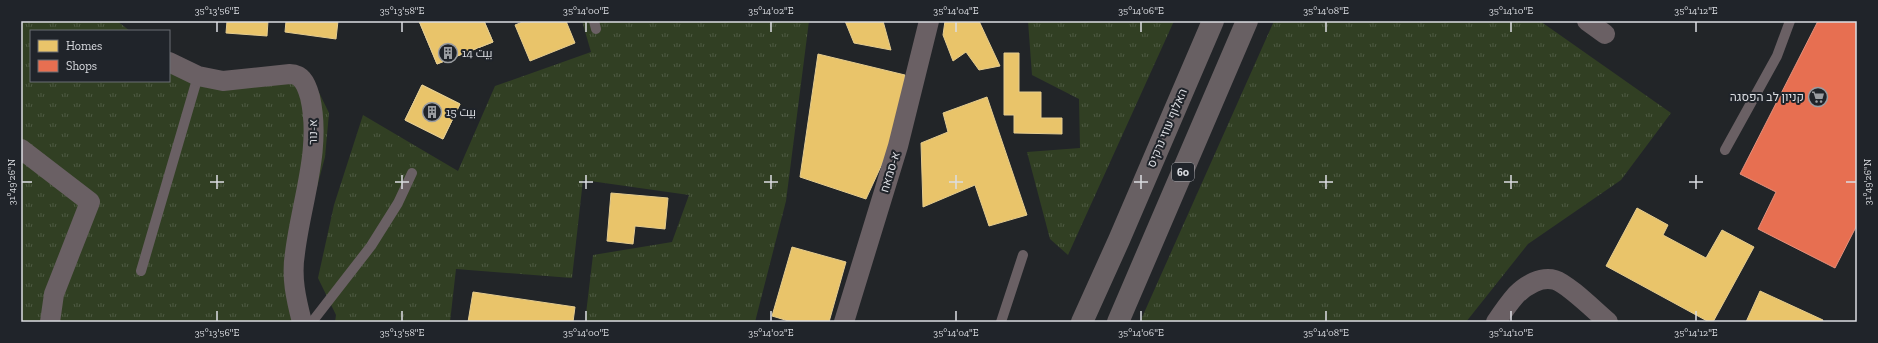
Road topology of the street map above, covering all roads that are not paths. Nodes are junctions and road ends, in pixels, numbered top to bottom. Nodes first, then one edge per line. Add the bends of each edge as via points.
1 (929, 21) edge
2 (1213, 21) edge
3 (1247, 21) edge
4 (1587, 21) edge
5 (1790, 21) edge
6 (1605, 34) dead end
7 (170, 62) edge
8 (198, 76) junction
9 (21, 149) edge
10 (1725, 150) dead end
11 (412, 173) dead end
12 (1023, 255) dead end
13 (141, 271) dead end
14 (50, 322) edge
15 (302, 322) edge
16 (312, 322) edge
17 (844, 322) edge
18 (1001, 322) edge
19 (1082, 322) edge
20 (1118, 322) edge
21 (1496, 322) edge
22 (1608, 322) edge

1 - 17 street, א-סמאח via 898,146
2 - 19 highway, האלוף עוזי נרקיס via 1120,240
3 - 20 highway, 60
4 - 6 street
5 - 10 lane via 1777,56
7 - 8 street, א-נור
8 - 13 lane
8 - 15 street, א-נור via 223,81 290,74 299,77 307,87 313,112 313,143 306,199 294,253 294,292
9 - 14 street via 90,202 54,294
11 - 16 lane via 398,203 371,246
12 - 18 lane
21 - 22 street via 1516,295 1527,286 1543,279 1555,280 1564,285

